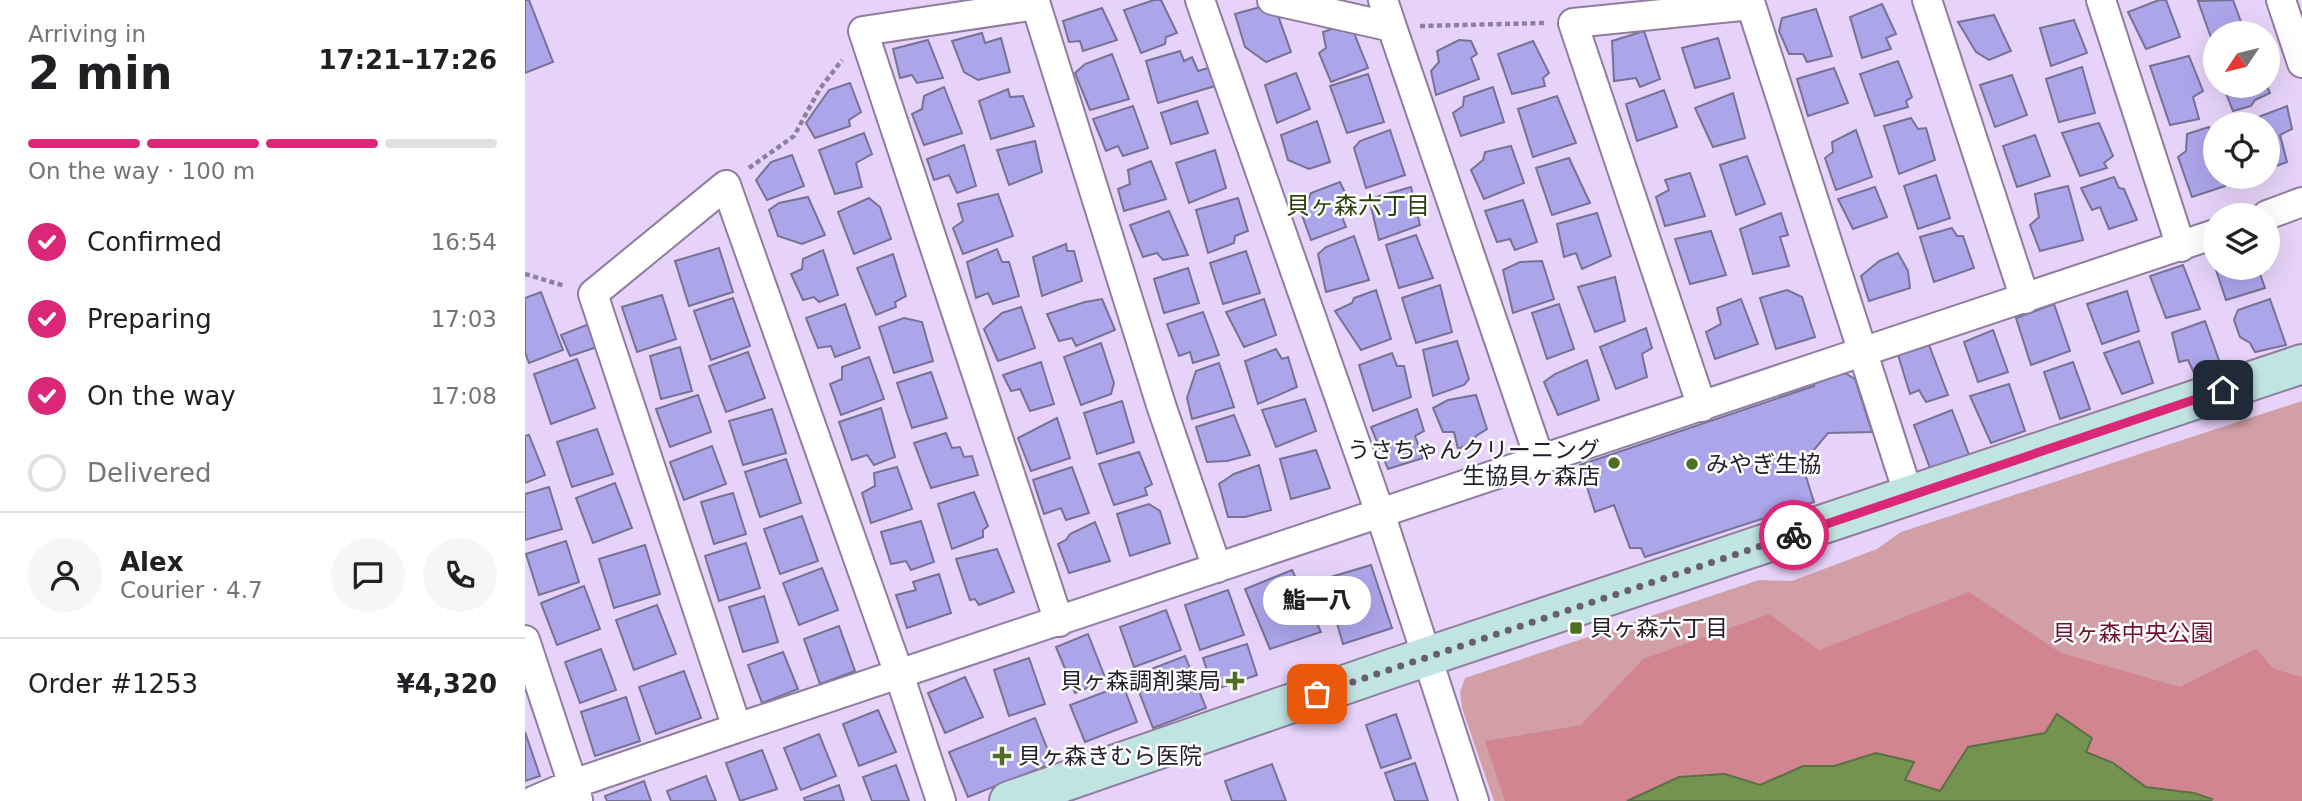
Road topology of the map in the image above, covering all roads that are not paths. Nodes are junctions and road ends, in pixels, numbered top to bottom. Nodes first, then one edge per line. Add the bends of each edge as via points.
1 (1200, 0) edge
2 (1272, 0) edge
3 (1383, 0) edge
4 (1927, 0) edge
5 (2101, 0) edge
6 (2281, 0) edge
7 (1750, 2) edge
8 (1569, 11) edge
9 (1392, 27) junction
10 (2302, 63) edge
11 (2302, 202) edge
12 (2280, 210) edge
13 (2203, 239) edge
14 (2181, 247) junction
15 (2025, 299) junction
16 (1862, 353) junction
17 (2302, 364) edge
18 (1702, 407) junction
19 (1539, 460) junction
20 (1909, 496) junction
21 (1380, 513) junction
22 (1217, 568) junction
23 (1059, 622) junction
24 (525, 640) edge
25 (1427, 658) junction
26 (899, 674) junction
27 (737, 728) junction
28 (576, 793) edge
29 (533, 801) edge
30 (941, 801) edge
31 (1009, 801) edge
32 (1474, 801) edge

1 - 21 street
2 - 9 street
3 - 9 street
4 - 15 street
5 - 14 street
6 - 10 street
7 - 8 street
7 - 16 street
8 - 18 street
9 - 19 street
11 - 12 street
13 - 14 street
14 - 15 street
15 - 16 street
16 - 18 street
16 - 20 street
17 - 20 street
18 - 19 street
19 - 21 street
20 - 25 street
21 - 22 street
21 - 25 street
22 - 23 street
22 - 23 street via 1036,5 863,31
23 - 26 street
24 - 28 street
25 - 31 street
25 - 32 street
26 - 27 street
26 - 27 street via 726,185 593,294
26 - 30 street
27 - 28 street
28 - 29 street

